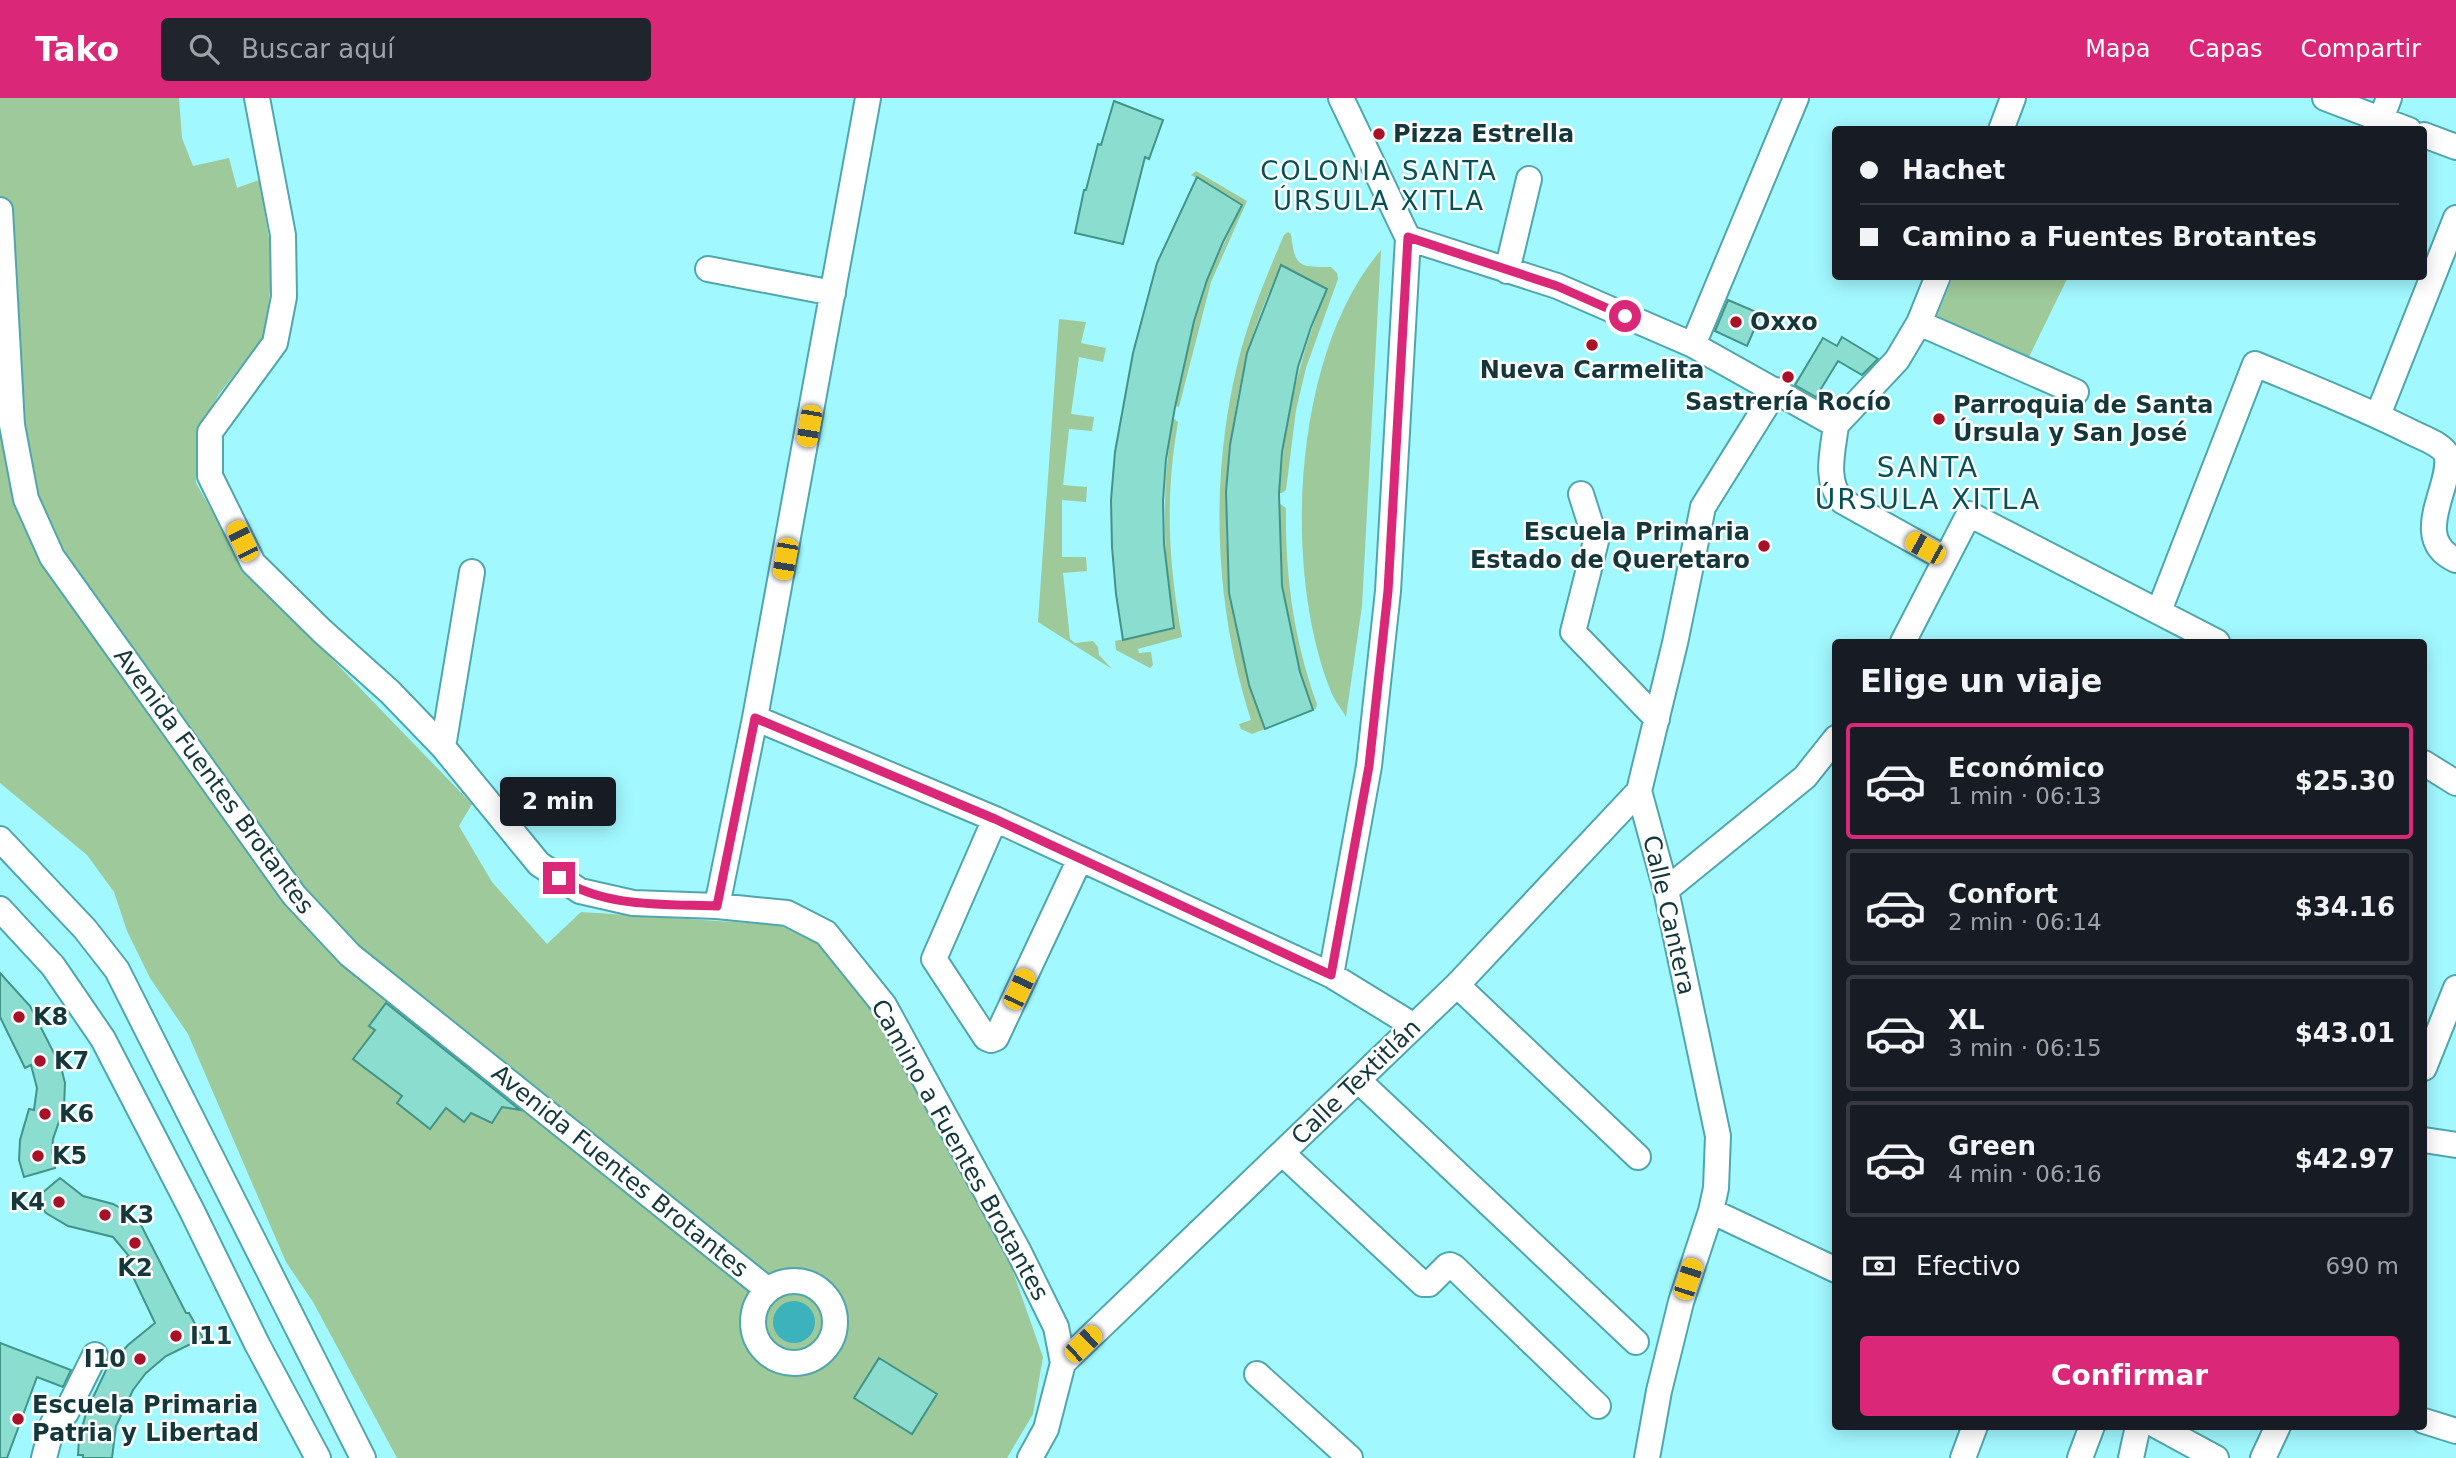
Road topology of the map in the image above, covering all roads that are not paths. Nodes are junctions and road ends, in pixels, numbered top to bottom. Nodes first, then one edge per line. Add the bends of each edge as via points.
1 (257, 98) edge
2 (867, 98) edge
3 (1341, 98) edge
4 (1796, 98) edge
5 (2013, 98) edge
6 (2325, 98) edge
7 (2385, 108) edge
8 (2002, 126) edge
9 (2405, 126) edge
10 (2427, 136) edge
11 (2456, 147) edge
12 (1529, 179) dead end
13 (0, 210) edge
14 (2456, 218) edge
15 (1408, 237) junction
16 (708, 269) dead end
17 (1507, 271) junction
18 (1936, 280) edge
19 (833, 293) junction
20 (1919, 323) junction
21 (1693, 345) junction
22 (1776, 390) junction
23 (2076, 392) dead end
24 (2378, 415) junction
25 (1836, 425) junction
26 (1581, 494) dead end
27 (1945, 559) junction
28 (2456, 560) edge
29 (472, 572) dead end
30 (2159, 611) junction
31 (1905, 639) edge
32 (2211, 639) edge
33 (755, 718) junction
34 (1657, 719) junction
35 (1832, 743) edge
36 (443, 747) junction
37 (2427, 765) edge
38 (2456, 783) edge
39 (1639, 791) junction
40 (995, 819) junction
41 (4, 850) edge
42 (1080, 859) junction
43 (1666, 890) junction
44 (717, 906) junction
45 (0, 909) edge
46 (1331, 975) junction
47 (1457, 985) junction
48 (2455, 995) edge
49 (1414, 1026) junction
50 (2427, 1061) edge
51 (1359, 1081) junction
52 (2427, 1140) edge
53 (2456, 1145) edge
54 (1282, 1153) junction
55 (1639, 1157) dead end
56 (1711, 1211) junction
57 (1832, 1268) edge
58 (768, 1290) dead end
59 (1636, 1342) dead end
60 (95, 1355) dead end
61 (1063, 1363) junction
62 (1257, 1374) dead end
63 (1598, 1406) dead end
64 (2427, 1422) edge
65 (1974, 1430) edge
66 (2090, 1430) edge
67 (2137, 1430) edge
68 (2164, 1430) edge
69 (2276, 1430) edge
70 (2456, 1432) edge
71 (44, 1458) edge
72 (318, 1458) edge
73 (363, 1458) edge
74 (1030, 1458) edge
75 (1350, 1458) edge
76 (1647, 1458) edge
77 (1963, 1458) edge
78 (2080, 1458) edge
79 (2131, 1458) edge
80 (2216, 1458) edge
81 (2263, 1458) edge

1 - 36 street, Camino a Fuentes Brotantes via 283,234 284,297 275,343 210,432 210,475 253,562
2 - 19 street
3 - 15 street
4 - 21 street
5 - 8 street
6 - 7 street
7 - 9 street
10 - 11 street
12 - 17 street
13 - 58 street, Avenida Fuentes Brotantes via 12,425 26,499 52,557 141,685 294,895 350,955
14 - 24 street
15 - 17 street
15 - 46 street via 1388,591 1369,766
16 - 19 street
17 - 21 street via 1557,286
18 - 20 street
19 - 33 street
20 - 23 street
20 - 25 street via 1897,360
21 - 22 street
22 - 25 street
22 - 34 street, Calle Cantera via 1703,507
24 - 28 street via 2446,453 2449,467 2435,533 2438,547
24 - 30 street via 2255,364
25 - 27 street via 1833,490 1842,501
26 - 34 street via 1596,541 1573,632
27 - 30 street via 1969,514
27 - 31 street
29 - 36 street
30 - 32 street
33 - 40 street
33 - 44 street
34 - 39 street, Calle Cantera
35 - 43 street via 1805,777
36 - 44 street, Camino a Fuentes Brotantes via 539,864 580,891 633,903
37 - 38 street
39 - 43 street, Calle Cantera
39 - 47 street, Calle Textitlán
40 - 42 street
40 - 42 street via 934,959 986,1038 996,1038
41 - 73 street via 85,929 117,970
42 - 46 street
43 - 56 street, Calle Cantera via 1718,1136
44 - 61 street, Camino a Fuentes Brotantes via 787,913 826,933 884,1005 1018,1250 1056,1327
45 - 72 street via 53,966 103,1039
46 - 49 street
47 - 49 street, Calle Textitlán
47 - 55 street
48 - 50 street
49 - 51 street, Calle Textitlán
51 - 54 street, Calle Textitlán
51 - 59 street
52 - 53 street
54 - 61 street, Calle Textitlán
54 - 63 street via 1423,1284 1429,1284 1447,1266 1454,1267
56 - 57 street
56 - 76 street, Calle Cantera via 1681,1302
60 - 71 street via 66,1413 53,1423
61 - 74 street, Camino a Fuentes Brotantes via 1046,1429
62 - 75 street
64 - 70 street
65 - 77 street
66 - 78 street
67 - 79 street
68 - 80 street
69 - 81 street

